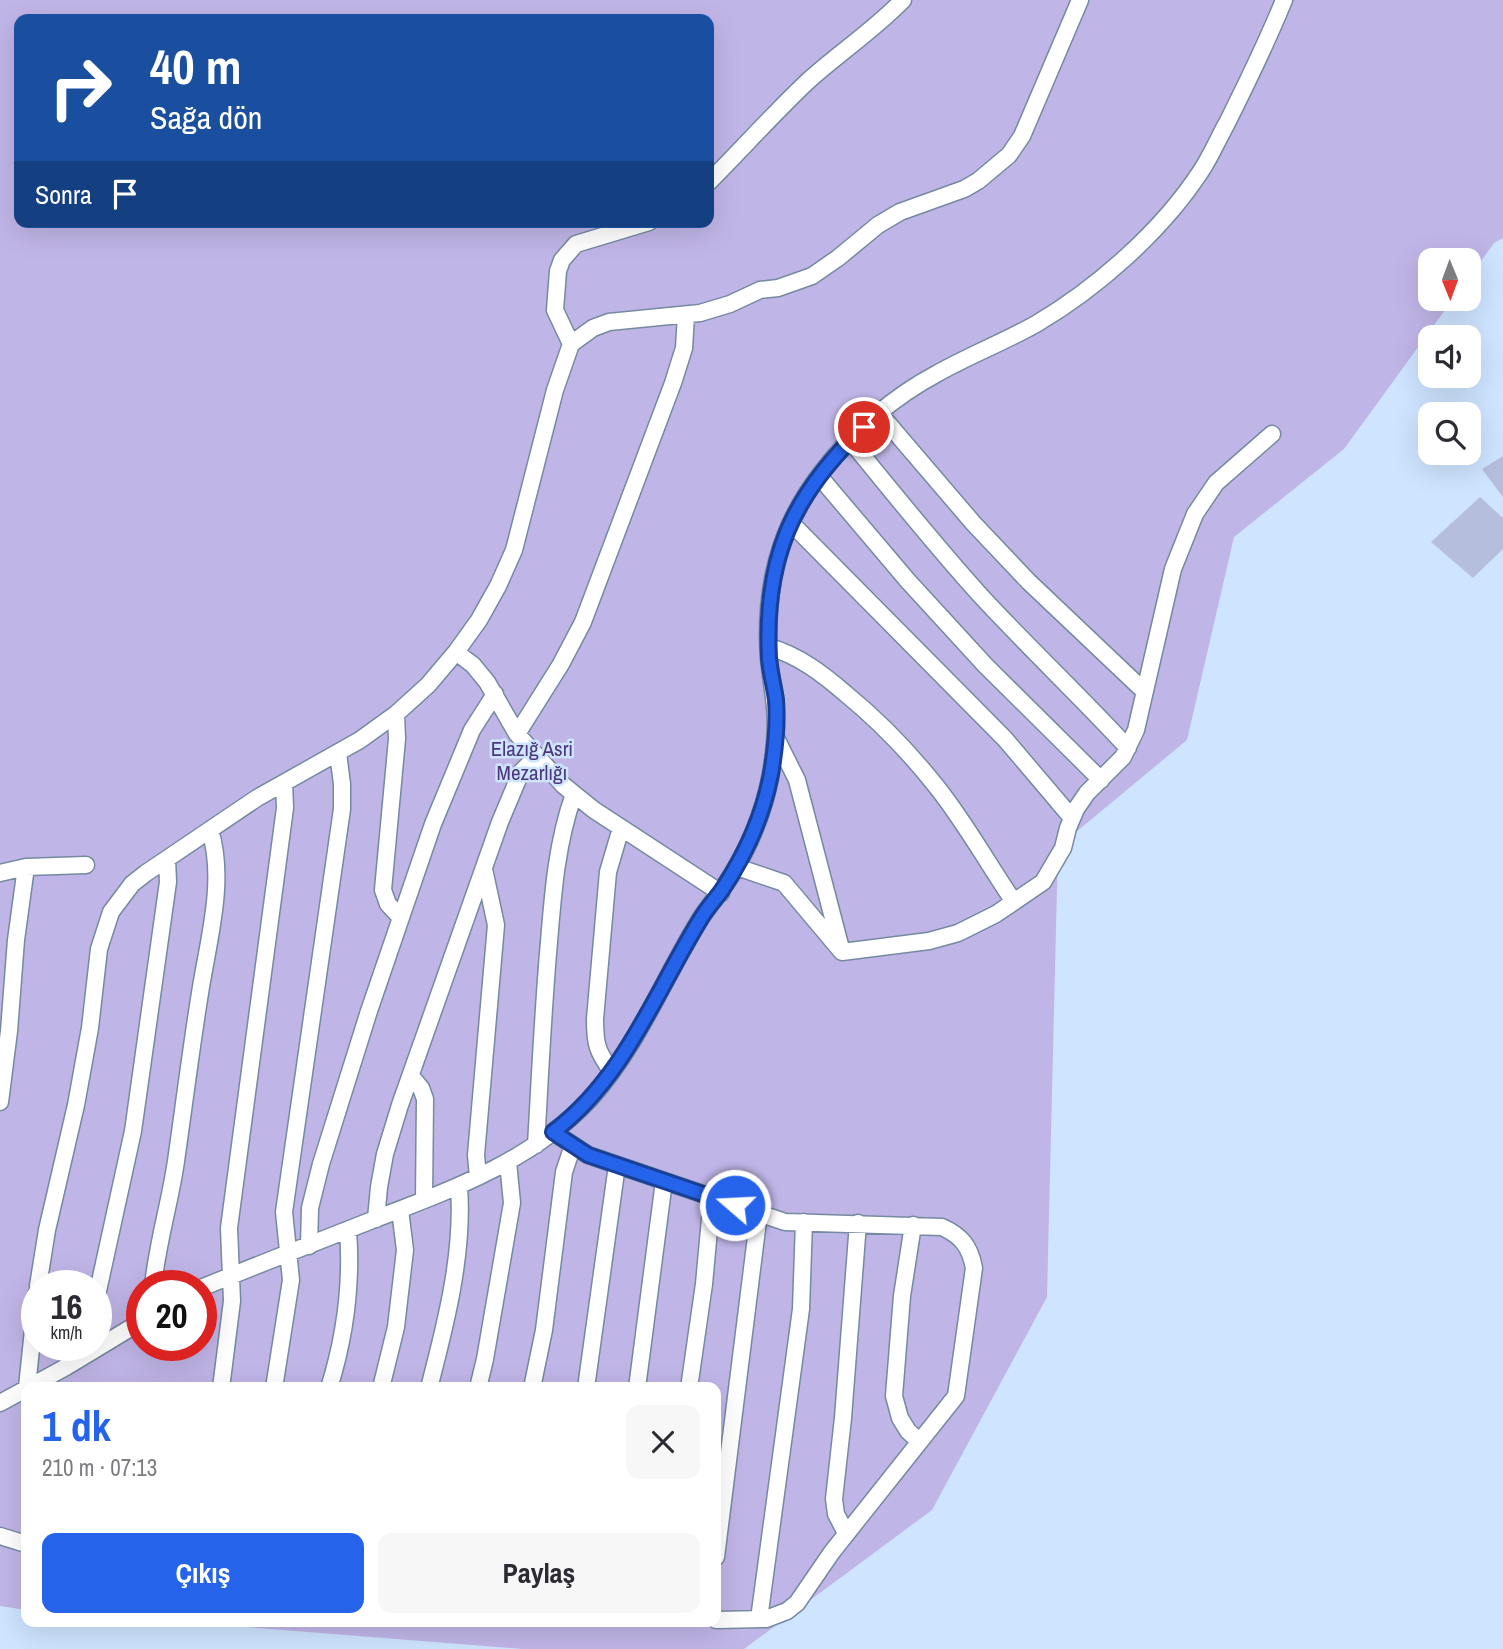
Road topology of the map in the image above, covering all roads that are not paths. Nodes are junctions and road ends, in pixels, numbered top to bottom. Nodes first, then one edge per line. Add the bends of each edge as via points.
1 (903, 0) edge
2 (1080, 0) edge
3 (1284, 0) edge
4 (714, 177) edge
5 (629, 228) edge
6 (686, 315) junction
7 (571, 344) junction
8 (879, 413) junction
9 (1272, 434) dead end
10 (850, 440) junction
11 (819, 476) junction
12 (791, 523) junction
13 (769, 647) junction
14 (456, 652) junction
15 (1144, 691) junction
16 (495, 694) junction
17 (396, 714) junction
18 (517, 734) junction
19 (776, 738) junction
20 (1128, 748) junction
21 (338, 753) junction
22 (536, 757) junction
23 (1101, 780) junction
24 (284, 783) junction
25 (574, 794) junction
26 (1072, 818) junction
27 (621, 828) junction
28 (210, 830) junction
29 (167, 859) junction
30 (86, 865) dead end
31 (26, 867) junction
32 (737, 867) junction
33 (484, 869) junction
34 (0, 873) edge
35 (720, 893) junction
36 (1014, 902) junction
37 (401, 918) junction
38 (842, 952) junction
39 (612, 1072) junction
40 (411, 1076) junction
41 (0, 1102) edge
42 (553, 1132) junction
43 (536, 1145) junction
44 (573, 1145) junction
45 (508, 1162) junction
46 (617, 1166) junction
47 (478, 1177) junction
48 (664, 1181) junction
49 (459, 1186) junction
50 (712, 1197) junction
51 (424, 1200) junction
52 (400, 1210) junction
53 (759, 1213) junction
54 (376, 1219) junction
55 (804, 1222) junction
56 (858, 1223) junction
57 (913, 1225) junction
58 (348, 1230) junction
59 (309, 1246) junction
60 (288, 1253) junction
61 (41, 1270) edge
62 (103, 1270) edge
63 (155, 1270) edge
64 (229, 1277) junction
65 (217, 1282) edge
66 (30, 1361) edge
67 (74, 1361) edge
68 (28, 1382) edge
69 (37, 1382) edge
70 (222, 1382) edge
71 (275, 1382) edge
72 (331, 1382) edge
73 (382, 1382) edge
74 (430, 1382) edge
75 (479, 1382) edge
76 (533, 1382) edge
77 (587, 1382) edge
78 (638, 1382) edge
79 (690, 1382) edge
80 (21, 1391) edge
81 (0, 1403) edge
82 (919, 1441) junction
83 (721, 1517) edge
84 (846, 1534) junction
85 (0, 1536) edge
86 (21, 1542) edge
87 (759, 1619) junction
88 (721, 1620) edge

1 - 4 lane via 806,83
2 - 6 lane via 1022,136 992,172 964,189 900,212 812,276
3 - 8 lane via 1202,171 1141,243 1073,300 1001,343 933,375
5 - 7 lane via 576,244 562,260 555,310
6 - 7 lane via 608,322
6 - 18 lane via 684,348 673,383 583,622
7 - 14 lane via 514,550 479,620
8 - 10 lane
8 - 15 lane via 1029,582
9 - 15 lane via 1216,483 1192,520 1174,569
10 - 11 lane
10 - 20 lane via 981,596
11 - 12 lane
11 - 23 lane via 985,665
12 - 13 lane via 773,576
12 - 26 lane via 1005,739
13 - 19 lane
13 - 36 lane via 787,652 829,679 909,753 938,788
14 - 16 lane via 473,665
14 - 17 lane
15 - 20 lane
16 - 18 lane
16 - 37 lane via 472,730
17 - 21 lane
17 - 37 lane via 383,885 388,904
18 - 22 lane
19 - 32 lane via 762,810
19 - 38 lane via 797,780
20 - 23 lane
21 - 24 lane
21 - 60 lane via 342,809 284,1212
22 - 25 lane
22 - 33 lane via 521,772
23 - 26 lane
24 - 28 lane
24 - 64 lane via 285,808 229,1228
25 - 27 lane
25 - 43 lane via 564,823 551,916
26 - 36 lane via 1063,848 1043,882
27 - 35 lane
27 - 39 lane via 608,872 595,1043
28 - 29 lane
28 - 63 lane via 216,860 212,916 176,1163
29 - 61 lane via 127,891 104,930 76,1105
29 - 62 lane via 133,1131
30 - 31 lane
31 - 34 lane
31 - 41 lane
32 - 35 lane
32 - 38 lane via 784,883
33 - 40 lane
33 - 47 lane via 496,925 476,1155
35 - 39 lane via 701,917
36 - 38 lane via 958,933
37 - 59 lane via 321,1164 310,1208
39 - 42 lane
40 - 51 lane via 425,1099
40 - 54 lane via 386,1154
42 - 43 lane
42 - 44 lane
43 - 45 lane
44 - 46 lane
44 - 76 lane via 564,1172
45 - 47 lane
45 - 75 lane via 512,1203
46 - 48 lane
46 - 77 lane
47 - 49 lane
48 - 50 lane
48 - 78 lane
49 - 51 lane
49 - 74 lane via 451,1293
50 - 53 lane
50 - 79 lane
51 - 52 lane
52 - 54 lane
52 - 73 lane via 405,1250 396,1327
53 - 55 lane via 785,1222
53 - 83 lane
54 - 58 lane
55 - 56 lane
55 - 87 lane via 801,1309
56 - 57 lane
56 - 84 lane via 834,1499
57 - 82 lane via 894,1396 900,1418
57 - 82 lane via 954,1232 965,1241 974,1268 956,1396
58 - 59 lane
58 - 72 lane via 348,1294
59 - 60 lane
60 - 64 lane
60 - 71 lane via 291,1280
64 - 65 lane
64 - 70 lane via 232,1301
66 - 68 lane
67 - 69 lane
80 - 81 lane
82 - 84 lane
84 - 87 lane via 797,1603 777,1616
85 - 86 lane
87 - 88 lane

